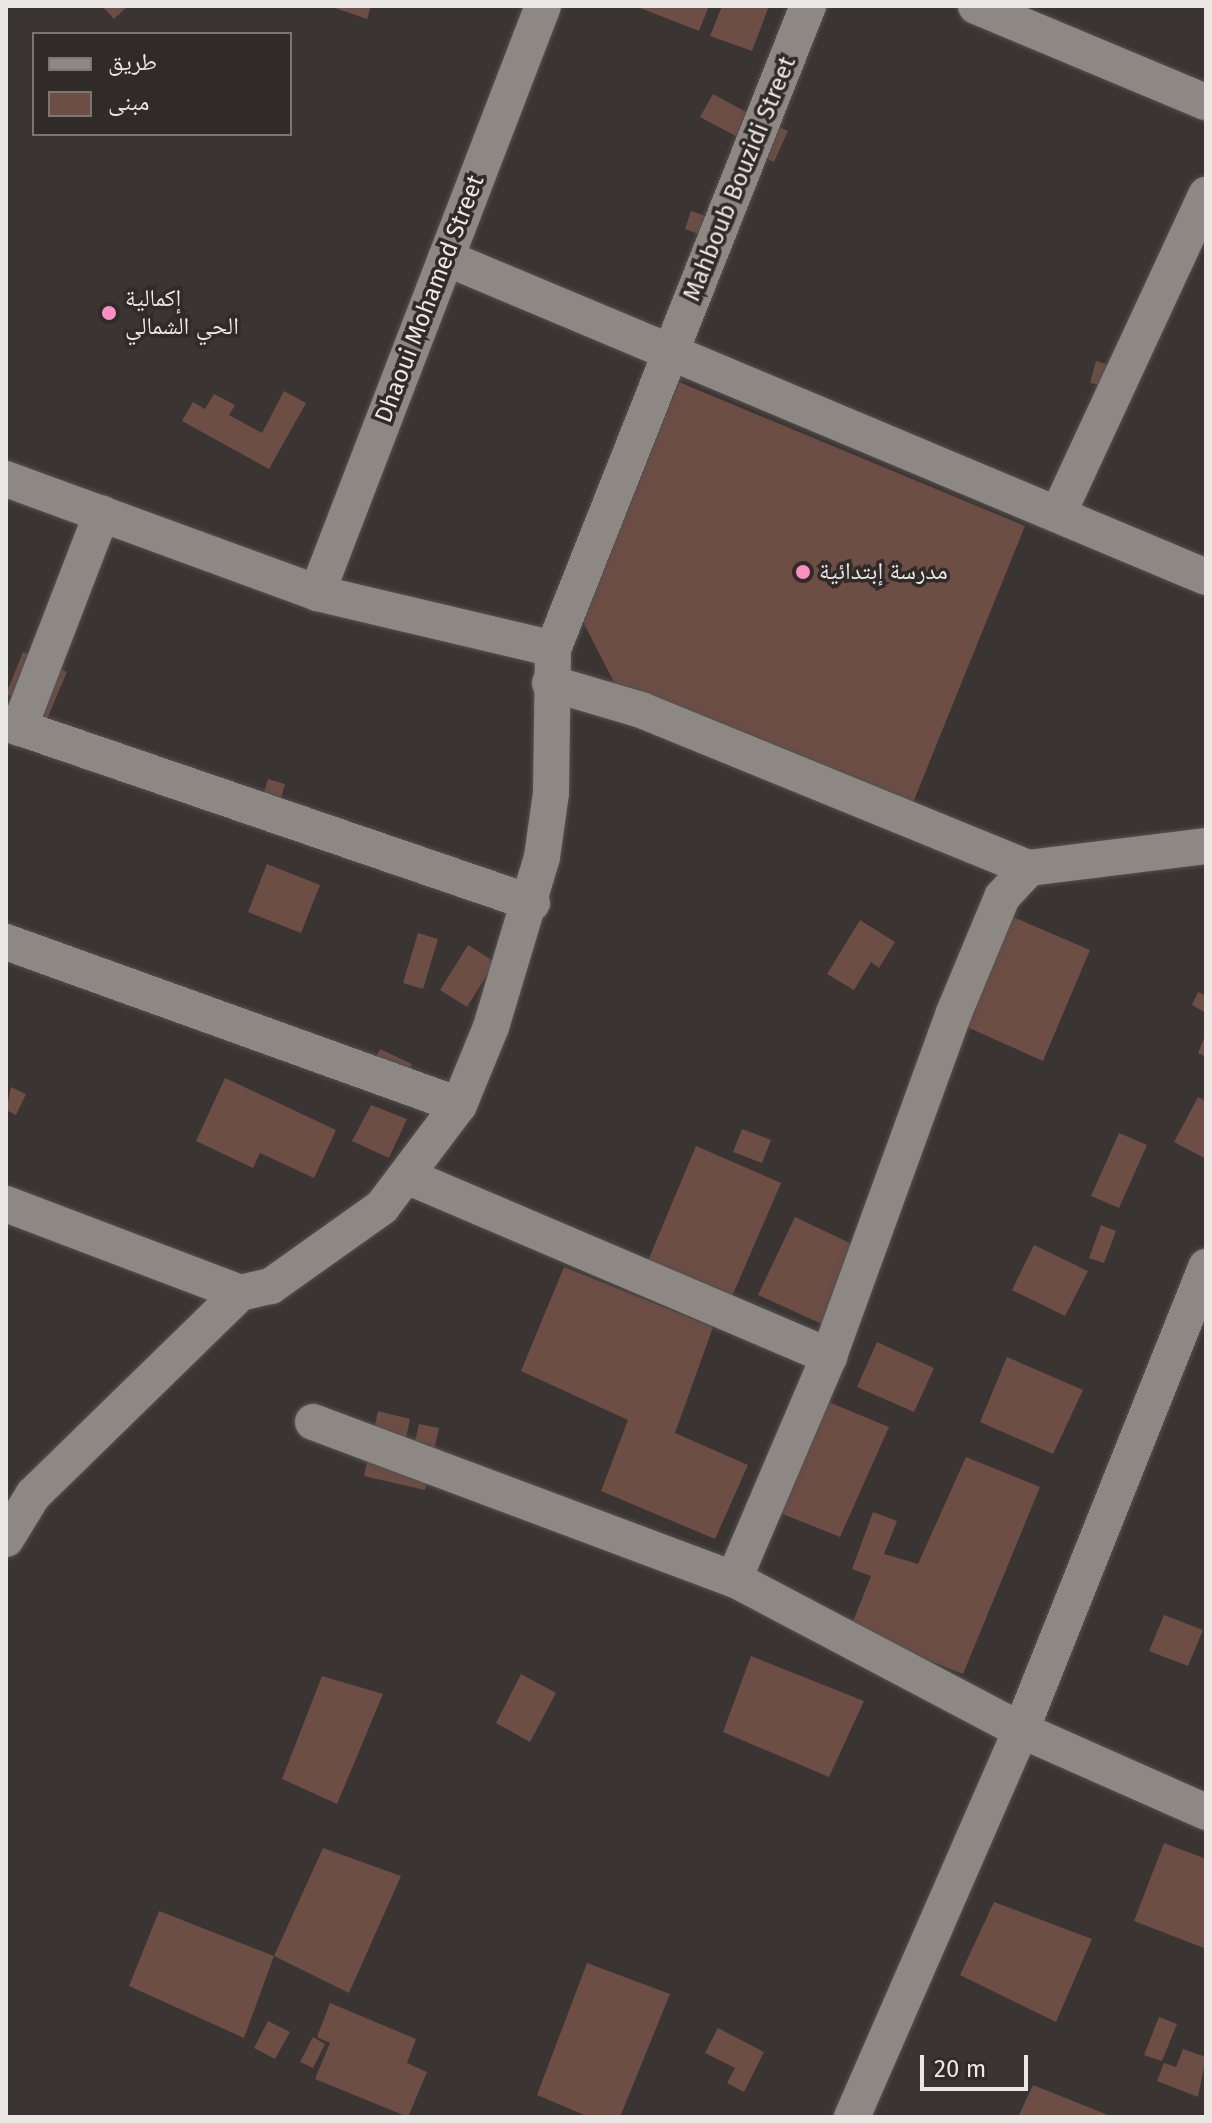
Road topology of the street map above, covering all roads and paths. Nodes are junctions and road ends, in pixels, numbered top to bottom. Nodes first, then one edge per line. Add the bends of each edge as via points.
1 (543, 6) edge
2 (808, 6) edge
3 (976, 6) edge
4 (1206, 102) edge
5 (1206, 195) edge
6 (446, 258) junction
7 (671, 352) junction
8 (6, 479) edge
9 (102, 513) junction
10 (1058, 514) junction
11 (1206, 577) edge
12 (317, 593) junction
13 (552, 666) junction
14 (12, 725) edge
15 (1206, 846) edge
16 (1029, 868) junction
17 (532, 903) junction
18 (6, 942) edge
19 (459, 1105) junction
20 (409, 1177) junction
21 (6, 1204) edge
22 (1206, 1267) edge
23 (240, 1293) junction
24 (829, 1356) junction
25 (313, 1422) dead end
26 (6, 1539) edge
27 (734, 1579) junction
28 (1021, 1730) junction
29 (1206, 1812) edge
30 (852, 2117) edge

1 - 6 street, Dhaoui Mohamed Street
2 - 7 street, Mahboub Bouzidi Street
3 - 4 street
5 - 10 street
6 - 7 street
6 - 12 street, Dhaoui Mohamed Street
7 - 10 street
7 - 13 street, Mahboub Bouzidi Street
8 - 9 street
9 - 12 street
9 - 14 street
10 - 11 street
12 - 13 street
13 - 16 street via 641,710
13 - 17 street via 551,793
14 - 17 street
15 - 16 street
16 - 24 street via 1002,897 953,1015
17 - 19 street
18 - 19 street
19 - 20 street
20 - 23 street via 344,1238 271,1286
20 - 24 street
21 - 23 street
22 - 28 street
23 - 26 street via 33,1495
24 - 27 street
25 - 27 street
27 - 28 street
28 - 29 street
28 - 30 street

